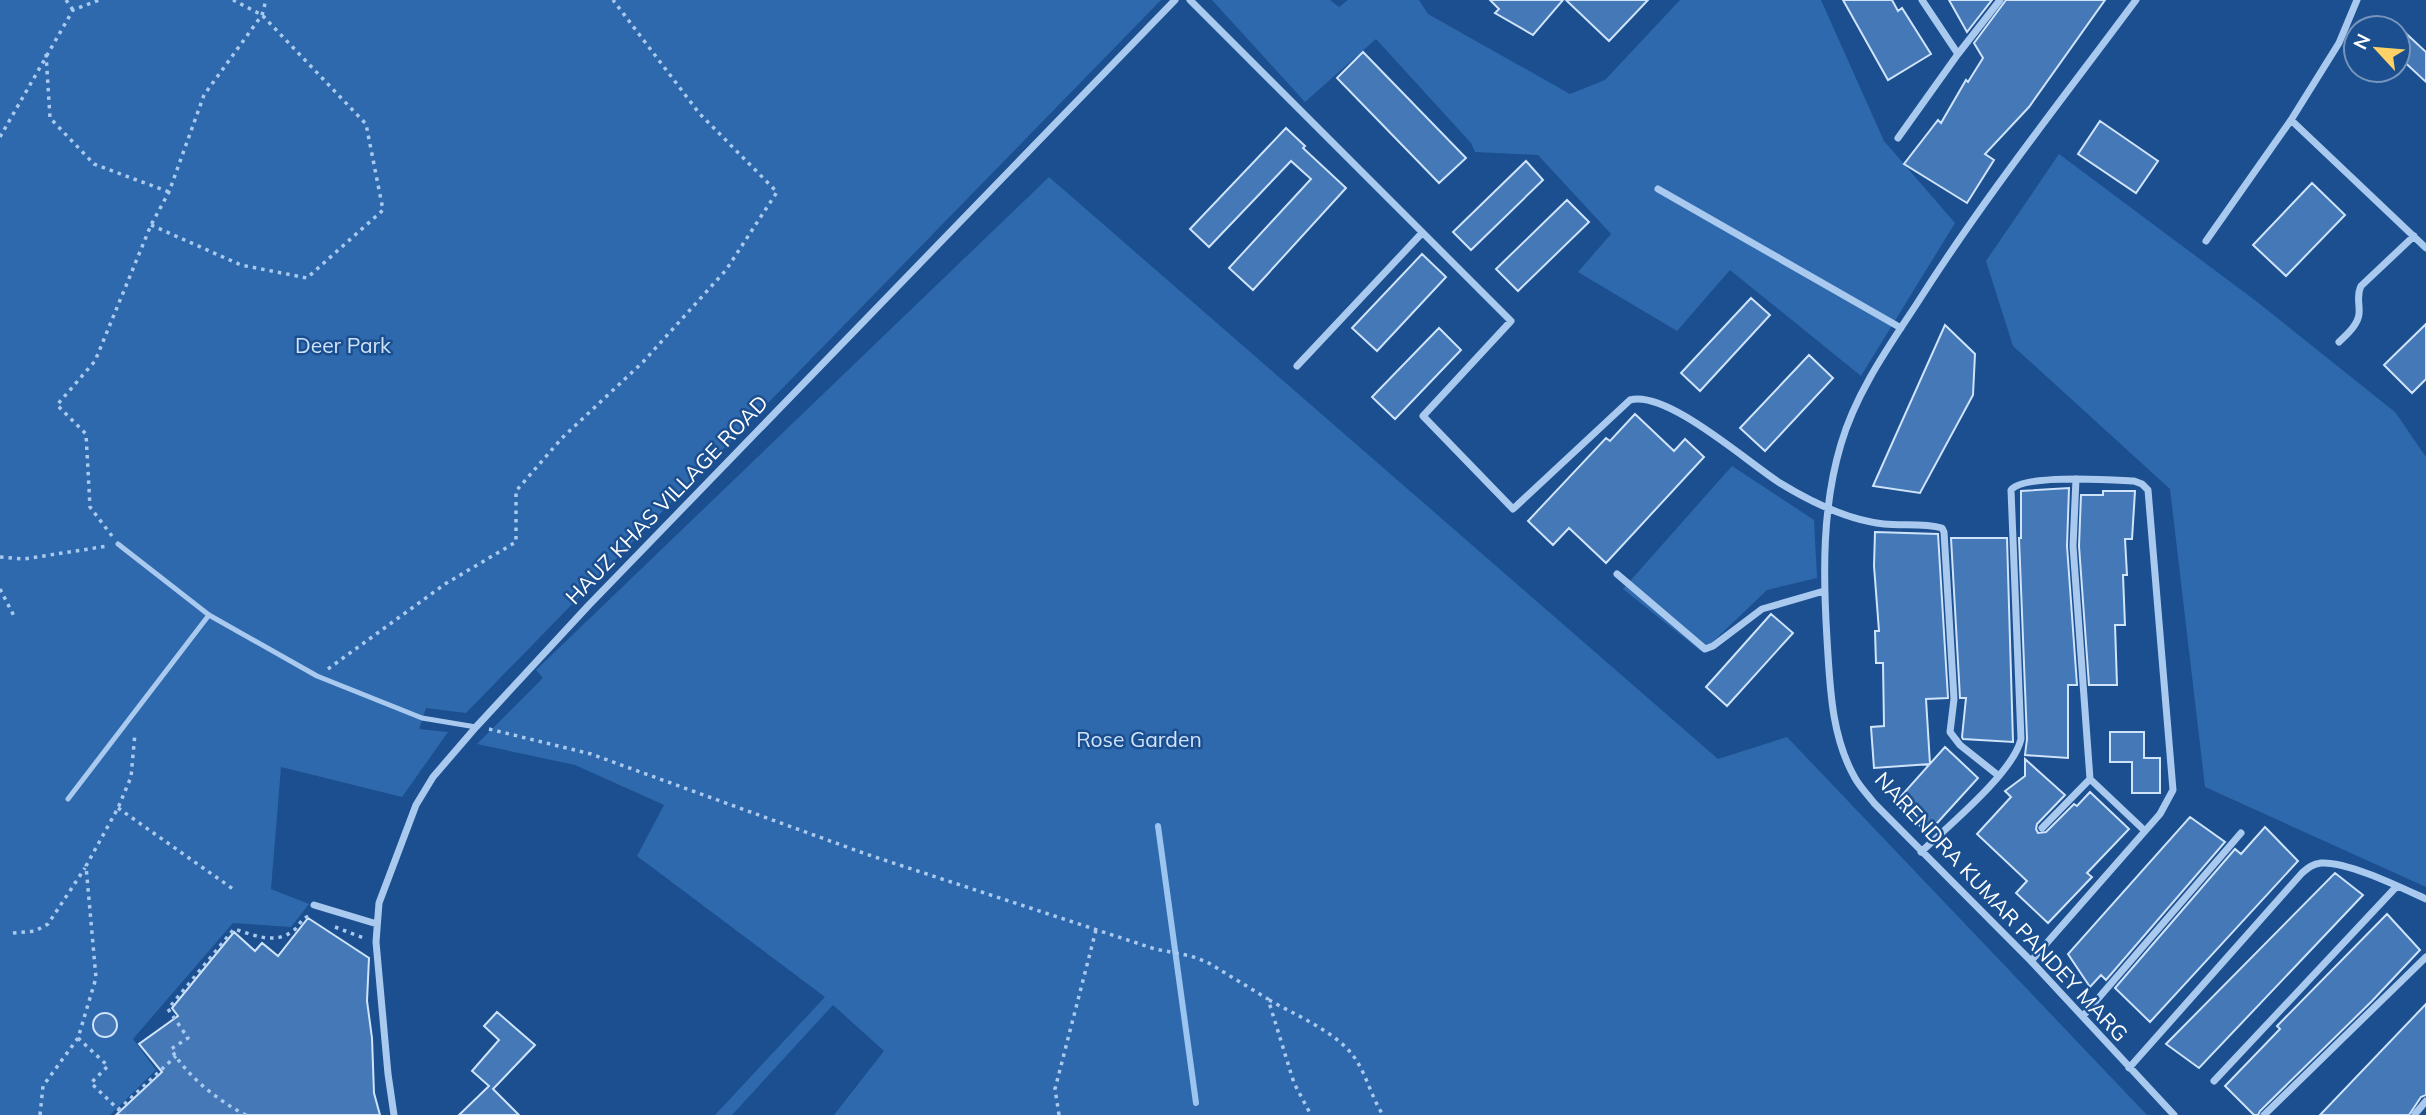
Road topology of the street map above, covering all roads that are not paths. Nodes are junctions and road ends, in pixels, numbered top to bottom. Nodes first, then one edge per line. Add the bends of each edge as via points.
1 (1175, 0) edge
2 (1190, 0) edge
3 (1922, 0) edge
4 (2000, 0) edge
5 (2136, 0) edge
6 (2357, 0) edge
7 (1958, 54) junction
8 (2291, 120) junction
9 (1898, 138) dead end
10 (1658, 189) dead end
11 (1422, 233) junction
12 (2414, 236) junction
13 (2206, 241) dead end
14 (2426, 248) edge
15 (1901, 328) junction
16 (2339, 342) dead end
17 (1297, 366) dead end
18 (2076, 479) junction
19 (1828, 508) junction
20 (118, 544) road end
21 (1617, 574) dead end
22 (1824, 591) junction
23 (209, 615) junction
24 (476, 727) junction
25 (1999, 776) junction
26 (2090, 779) junction
27 (68, 799) dead end
28 (2042, 828) dead end
29 (2145, 831) junction
30 (2241, 833) dead end
31 (1922, 852) junction
32 (2397, 886) junction
33 (2426, 900) edge
34 (314, 905) dead end
35 (377, 924) junction
36 (2426, 957) edge
37 (2031, 961) junction
38 (2083, 1016) junction
39 (2129, 1068) junction
40 (2214, 1081) dead end
41 (2426, 1101) edge
42 (2415, 1114) edge
43 (394, 1115) edge
44 (2174, 1115) edge
45 (2264, 1115) edge

1 - 24 street, HAUZ KHAS VILLAGE ROAD
2 - 11 street
3 - 7 street
4 - 7 street
5 - 15 street, NARENDRA KUMAR PANDEY MARG via 1953,247
6 - 8 street via 2339,43
7 - 9 street
8 - 12 street
8 - 13 street
10 - 15 street
11 - 17 street
11 - 19 street via 1511,321 1423,416 1513,509 1630,400 1642,398 1684,416 1780,483
12 - 14 street
12 - 16 street via 2361,286 2357,321
15 - 19 street, NARENDRA KUMAR PANDEY MARG via 1853,410 1840,446
18 - 25 street via 2019,483 2011,489 2021,739 2015,756
18 - 26 street via 2073,546
18 - 29 street via 2134,481 2148,490 2173,790
19 - 22 street, NARENDRA KUMAR PANDEY MARG
19 - 25 street via 1873,523 1943,530 1954,699 1950,732
20 - 23 lane
21 - 22 street via 1705,649 1762,609
22 - 31 street, NARENDRA KUMAR PANDEY MARG via 1830,685 1840,741 1855,778
23 - 24 lane via 317,676 422,718
23 - 27 lane
24 - 35 street, HAUZ KHAS VILLAGE ROAD via 433,777 416,805 379,903
25 - 31 street
26 - 28 street
26 - 29 street
29 - 37 street
30 - 38 street
31 - 37 street, NARENDRA KUMAR PANDEY MARG
32 - 33 street
32 - 39 street via 2336,864 2311,865
32 - 40 street
34 - 35 street
35 - 43 street, HAUZ KHAS VILLAGE ROAD
36 - 45 street
37 - 38 street, NARENDRA KUMAR PANDEY MARG
38 - 39 street, NARENDRA KUMAR PANDEY MARG
39 - 44 street, NARENDRA KUMAR PANDEY MARG
41 - 42 street

